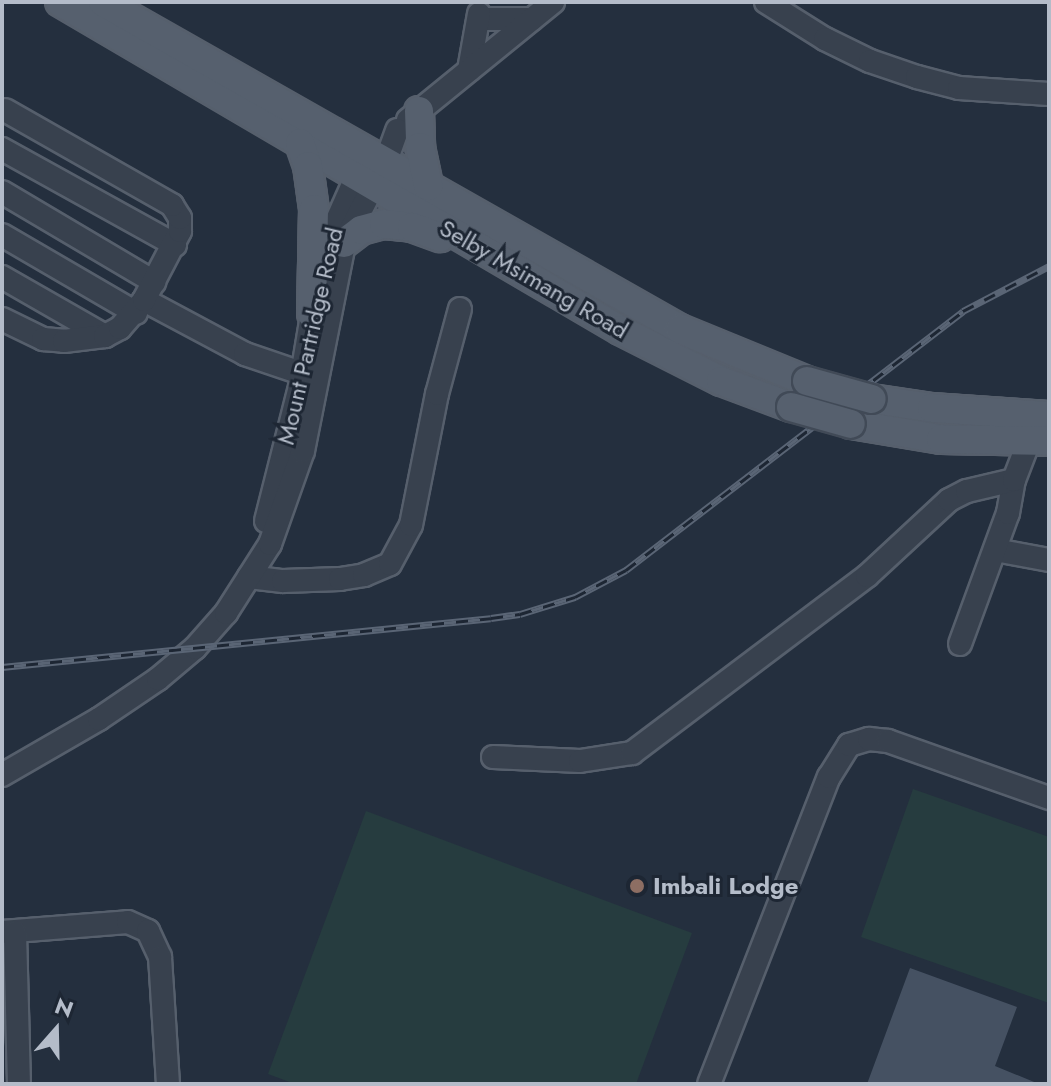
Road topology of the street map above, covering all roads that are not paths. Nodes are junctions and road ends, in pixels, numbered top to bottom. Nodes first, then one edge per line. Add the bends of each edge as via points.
1 (60, 2) edge
2 (103, 2) edge
3 (766, 2) edge
4 (545, 7) edge
5 (476, 12) edge
6 (505, 41) junction
7 (469, 70) junction
8 (1049, 94) edge
9 (5, 110) dead end
10 (419, 111) junction
11 (300, 143) junction
12 (2, 149) edge
13 (371, 168) junction
14 (428, 186) junction
15 (2, 192) edge
16 (2, 235) edge
17 (344, 243) junction
18 (175, 245) junction
19 (490, 255) junction
20 (2, 277) edge
21 (145, 298) junction
22 (460, 309) dead end
23 (2, 319) edge
24 (311, 322) junction
25 (105, 336) junction
26 (261, 361) junction
27 (310, 377) junction
28 (296, 402) junction
29 (1049, 416) edge
30 (1039, 441) edge
31 (1014, 480) junction
32 (995, 550) junction
33 (1049, 560) edge
34 (254, 569) junction
35 (960, 644) dead end
36 (493, 757) dead end
37 (2, 775) edge
38 (1049, 798) edge
39 (8, 932) edge
40 (19, 1084) edge
41 (168, 1084) edge
42 (709, 1084) edge

1 - 11 main road, Selby Msimang Road
2 - 13 main road, Selby Msimang Road
3 - 8 street via 825,39 917,77 959,88
4 - 5 street
4 - 6 street, Mount Partridge Road
5 - 6 street
5 - 7 street
6 - 7 street, Mount Partridge Road
7 - 10 street, Mount Partridge Road
9 - 18 street via 172,205 180,218
10 - 13 street, Mount Partridge Road via 397,130
10 - 14 main road
11 - 13 main road, Selby Msimang Road
11 - 24 main road via 313,199
12 - 18 street
13 - 14 main road, Selby Msimang Road
13 - 17 street, Mount Partridge Road
13 - 19 main road, Selby Msimang Road
13 - 24 street, Mount Partridge Road via 330,236
14 - 29 main road, Selby Msimang Road, bridge via 680,329 807,381 932,408
15 - 21 street
16 - 21 street
17 - 19 main road via 372,225 395,224
17 - 27 street, Mount Partridge Road
18 - 21 street
19 - 30 main road, Selby Msimang Road, bridge via 682,362 791,407 851,424 941,439
20 - 25 street
21 - 25 street via 120,328
21 - 26 street
22 - 34 street via 411,525 390,564 340,579 283,581
23 - 25 street via 43,339
24 - 26 street via 292,349
24 - 27 street, Mount Partridge Road
26 - 27 street
26 - 28 street
27 - 28 street, Mount Partridge Road
27 - 34 street, Mount Partridge Road via 296,476 270,544
28 - 34 street, Mount Partridge Road
30 - 31 street
31 - 32 street
31 - 36 street via 949,500 867,576 632,753 580,761
32 - 33 street
32 - 35 street
34 - 37 street, Mount Partridge Road via 210,632 158,679
38 - 42 street via 888,741 849,745 829,777
39 - 40 street
39 - 41 street via 128,922 148,931 160,957

